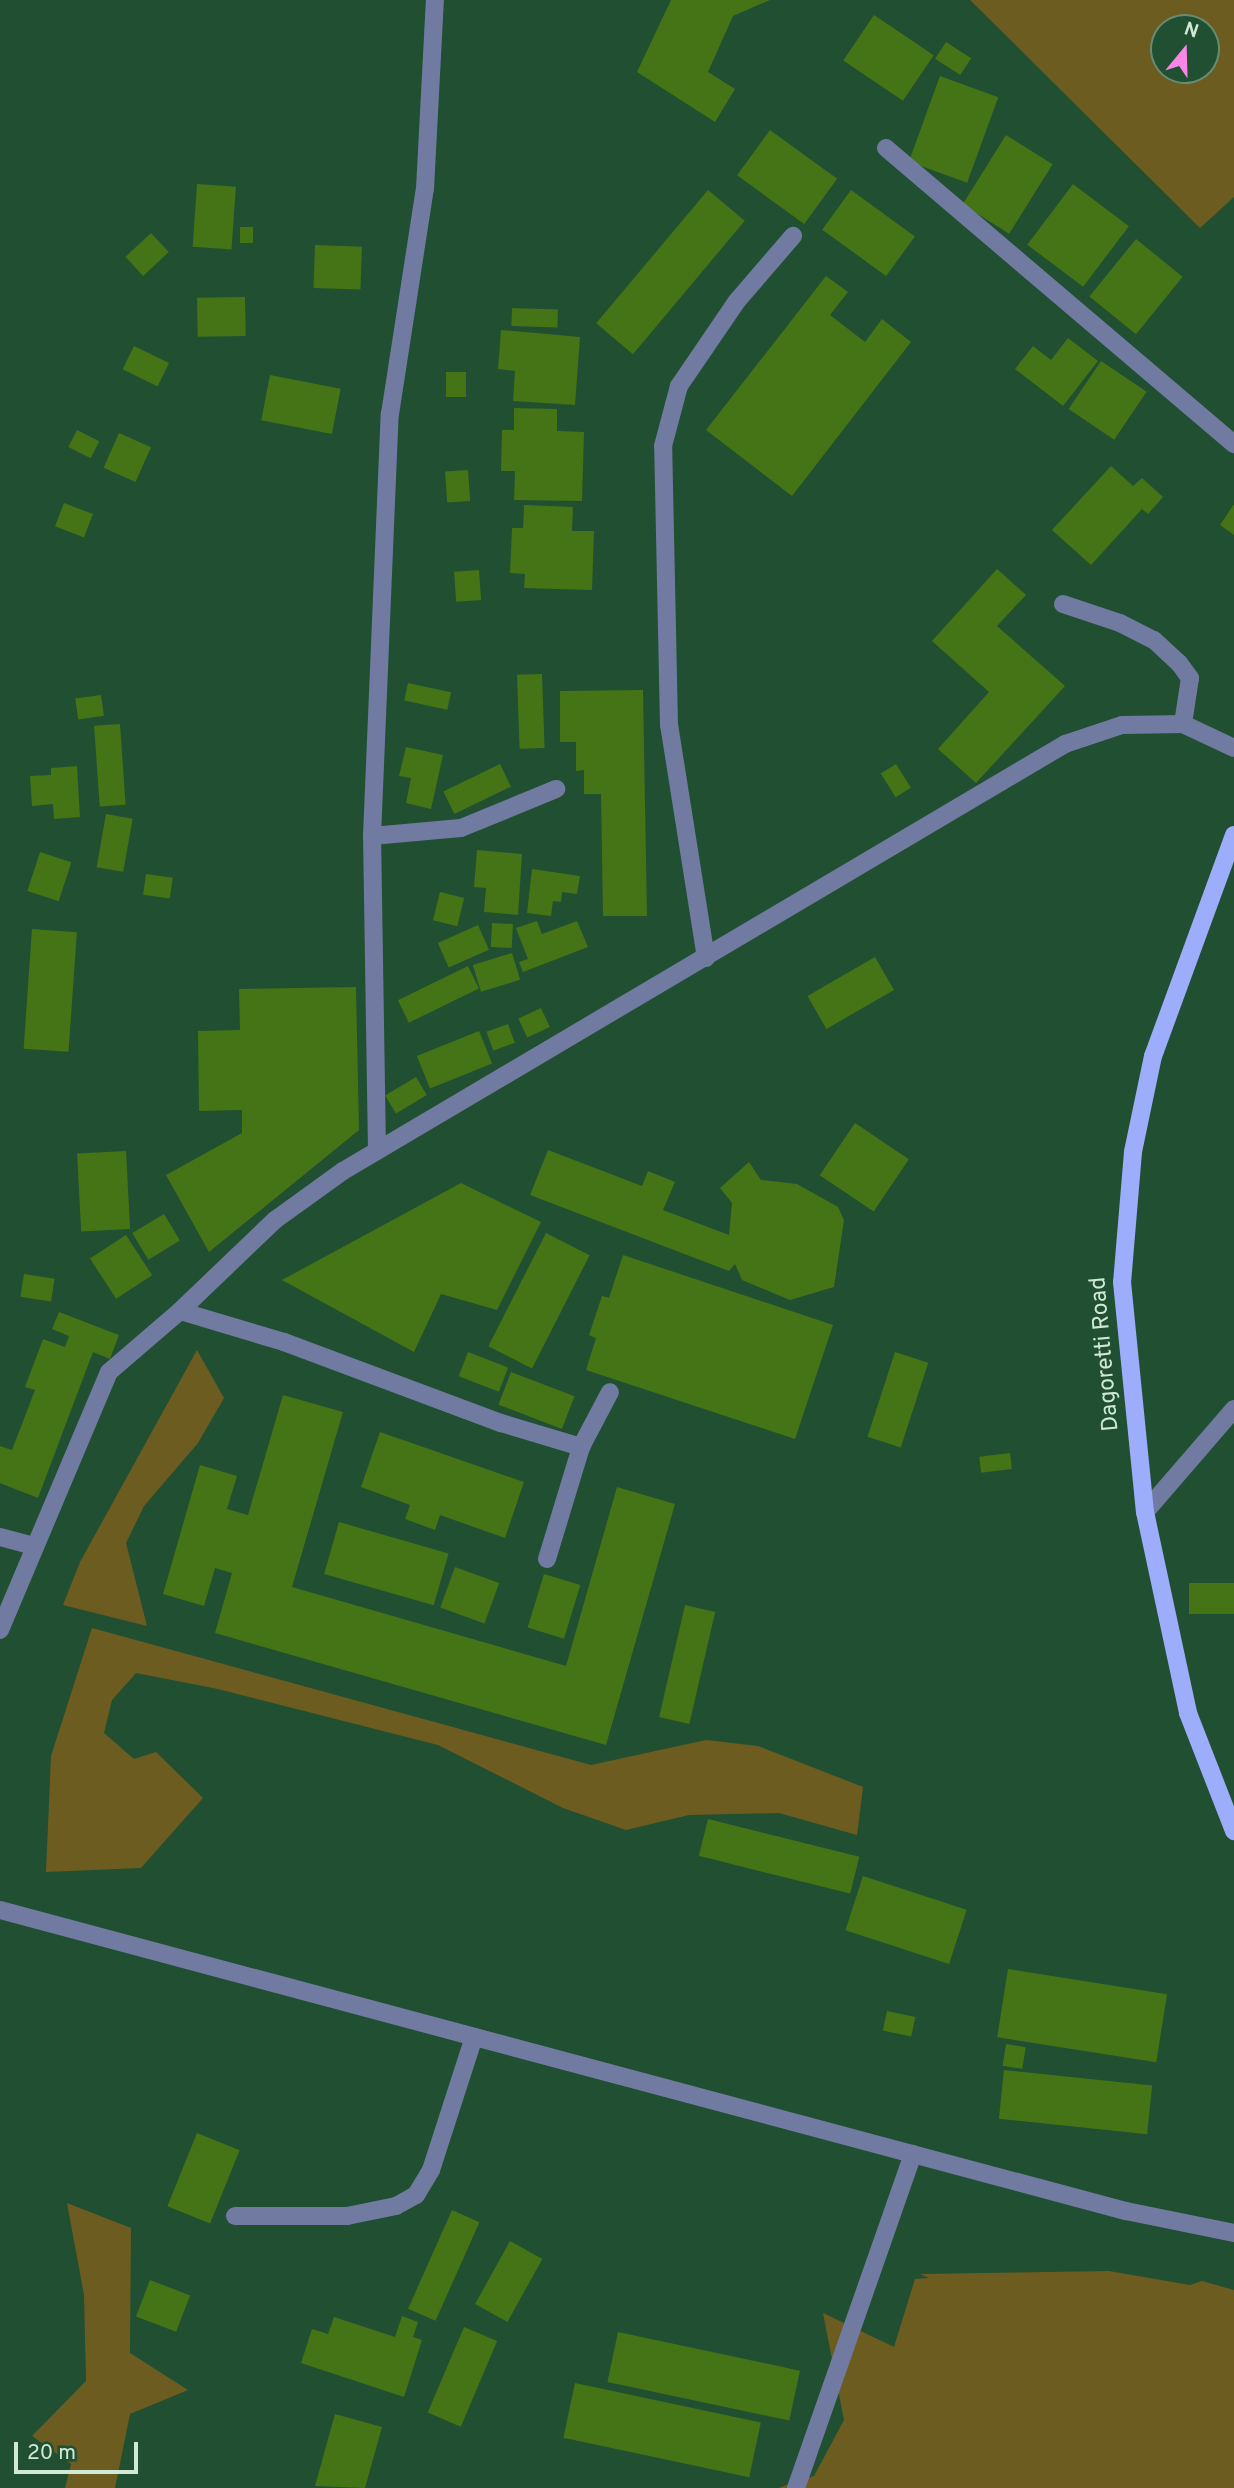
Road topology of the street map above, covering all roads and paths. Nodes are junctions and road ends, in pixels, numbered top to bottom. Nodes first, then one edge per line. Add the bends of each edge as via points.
1 (435, 0) edge
2 (886, 148) dead end
3 (793, 236) dead end
4 (1234, 444) edge
5 (1063, 604) dead end
6 (1183, 724) junction
7 (1234, 747) edge
8 (556, 789) dead end
9 (1234, 835) edge
10 (372, 836) junction
11 (706, 958) junction
12 (376, 1151) junction
13 (180, 1311) junction
14 (610, 1392) dead end
15 (1234, 1409) edge
16 (581, 1447) junction
17 (1144, 1512) junction
18 (0, 1537) edge
19 (33, 1546) junction
20 (547, 1559) dead end
21 (0, 1629) edge
22 (1234, 1830) edge
23 (0, 1910) edge
24 (474, 2037) junction
25 (913, 2154) junction
26 (235, 2216) dead end
27 (1234, 2233) edge
28 (796, 2488) edge

1 - 10 street via 425,189 390,414
2 - 4 street
3 - 11 street via 737,301 679,386 663,446 670,725
5 - 6 street via 1154,640 1180,663 1190,678
6 - 7 street
6 - 11 street via 1122,724 1065,744
8 - 10 street via 461,828
9 - 17 main road, Dagoretti Road via 1153,1056 1133,1152 1122,1282
10 - 12 street
11 - 12 street
12 - 13 street via 275,1220
13 - 16 street via 284,1342 501,1423
13 - 19 street via 109,1372
14 - 16 street
15 - 17 street
16 - 20 street
17 - 22 main road, Dagoretti Road via 1188,1713
18 - 19 street
19 - 21 street
23 - 24 street
24 - 25 street
24 - 26 street via 431,2170 416,2195 396,2206 347,2216
25 - 27 street via 1126,2211
25 - 28 street

